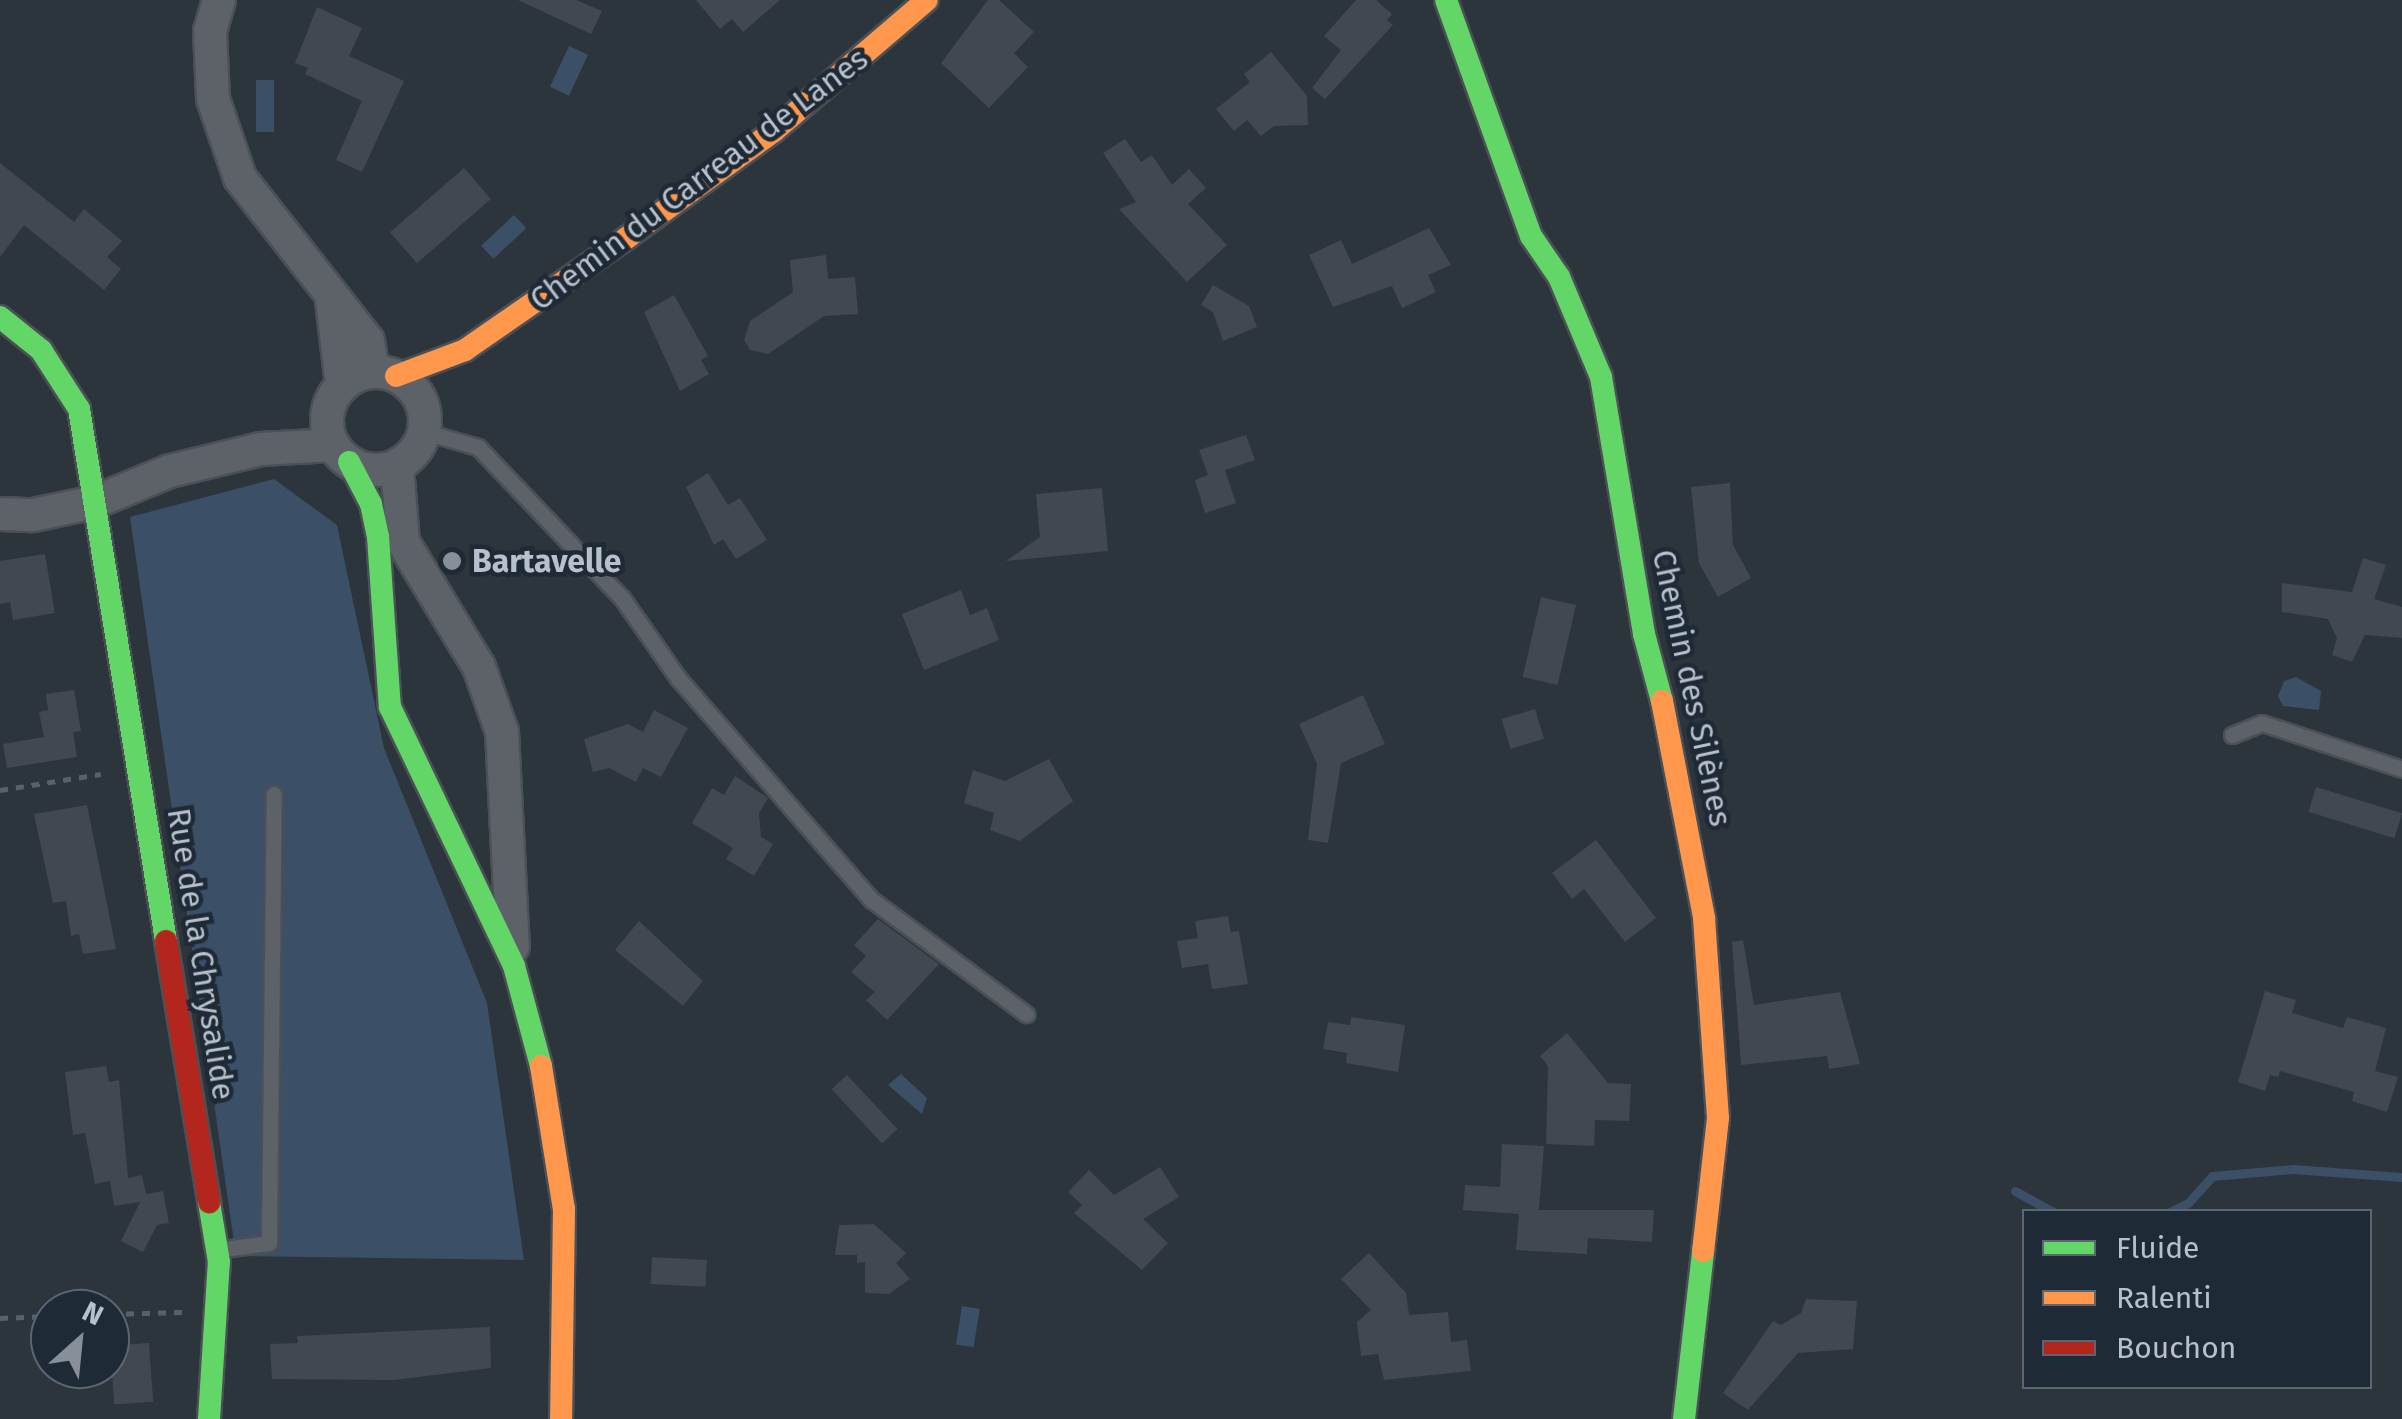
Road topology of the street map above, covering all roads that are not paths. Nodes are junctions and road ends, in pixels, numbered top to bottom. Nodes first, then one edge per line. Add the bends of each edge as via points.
1 (220, 0) edge
2 (928, 0) edge
3 (1446, 0) edge
4 (0, 318) edge
5 (465, 350) junction
6 (360, 385) junction
7 (424, 421) junction
8 (260, 448) junction
9 (341, 454) junction
10 (397, 466) junction
11 (96, 502) junction
12 (0, 514) edge
13 (2232, 735) dead end
14 (2402, 769) edge
15 (274, 794) dead end
16 (514, 966) junction
17 (1026, 1014) dead end
18 (217, 1250) junction
19 (209, 1419) edge
20 (561, 1419) edge
21 (1684, 1419) edge

1 - 6 street via 210,31 213,99 240,178 330,292
2 - 5 street, Chemin du Carreau de Lanes via 774,131
3 - 21 street, Chemin des Silènes via 1531,236 1559,278 1601,377 1644,634 1676,754 1704,918 1718,1118
4 - 11 street, Rue de la Chrysalide via 65,378 79,409
5 - 6 street, Chemin du Carreau de Lanes
5 - 7 street, Chemin du Carreau de Lanes
6 - 7 street
6 - 8 street
6 - 9 street
7 - 10 street, Chemin du Carreau de Lanes
7 - 17 lane via 478,447 622,598 678,678 872,900
8 - 9 street
8 - 11 street via 170,471
9 - 10 street via 364,470
9 - 16 street via 371,504 378,537 390,706
10 - 16 street via 402,542 479,667 502,732
11 - 12 street via 33,516
11 - 18 street, Rue de la Chrysalide
13 - 14 lane via 2262,723
15 - 18 lane via 270,1243
16 - 20 street via 551,1102 564,1209
18 - 19 street, Rue de la Chrysalide

